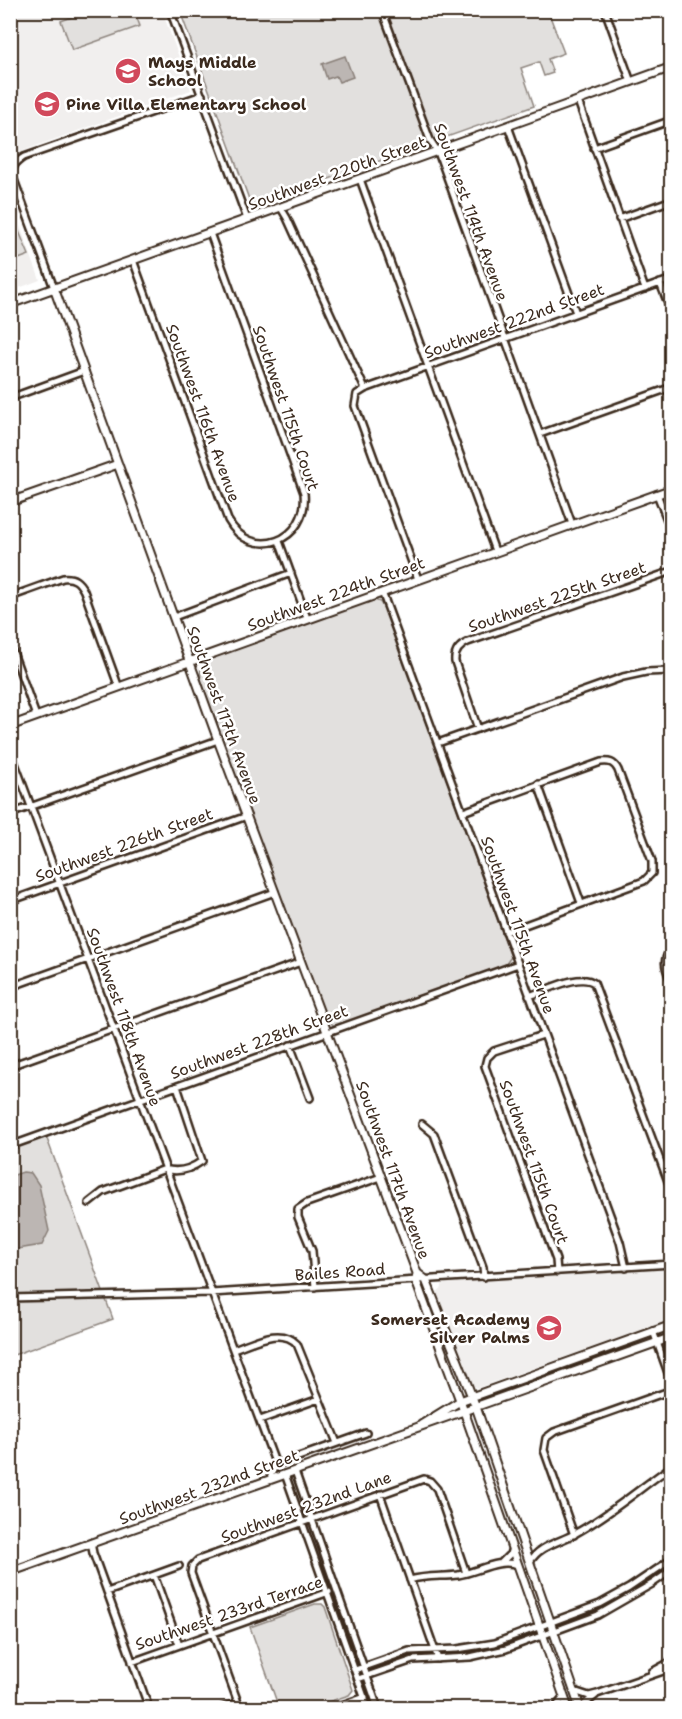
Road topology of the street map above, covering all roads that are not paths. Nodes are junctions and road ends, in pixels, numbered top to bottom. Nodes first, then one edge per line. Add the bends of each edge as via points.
1 (170, 10) edge
2 (382, 10) edge
3 (605, 11) edge
4 (672, 67) edge
5 (631, 82) junction
6 (202, 95) junction
7 (578, 101) junction
8 (672, 120) edge
9 (508, 126) junction
10 (594, 148) junction
11 (438, 152) junction
12 (360, 179) junction
13 (672, 200) edge
14 (281, 208) junction
15 (247, 219) junction
16 (619, 219) junction
17 (210, 233) junction
18 (133, 260) junction
19 (672, 279) edge
20 (660, 283) junction
21 (54, 288) junction
22 (645, 289) junction
23 (10, 304) edge
24 (576, 313) junction
25 (672, 314) edge
26 (505, 339) junction
27 (428, 366) junction
28 (84, 371) junction
29 (672, 387) edge
30 (365, 389) junction
31 (10, 398) edge
32 (540, 434) junction
33 (118, 464) junction
34 (672, 489) edge
35 (657, 494) junction
36 (10, 502) edge
37 (572, 524) junction
38 (672, 533) edge
39 (279, 541) junction
40 (495, 551) junction
41 (672, 571) edge
42 (291, 573) junction
43 (418, 579) junction
44 (382, 592) junction
45 (10, 597) edge
46 (174, 616) junction
47 (307, 618) junction
48 (10, 644) edge
49 (190, 661) junction
50 (672, 671) edge
51 (118, 685) junction
52 (36, 716) junction
53 (10, 726) edge
54 (478, 729) junction
55 (218, 740) junction
56 (438, 743) junction
57 (10, 750) edge
58 (538, 784) junction
59 (32, 806) junction
60 (463, 812) junction
61 (10, 814) edge
62 (247, 816) junction
63 (60, 883) junction
64 (275, 892) junction
65 (10, 901) edge
66 (581, 903) junction
67 (506, 932) junction
68 (672, 949) edge
69 (89, 959) junction
70 (301, 962) junction
71 (518, 964) junction
72 (672, 984) edge
73 (10, 987) edge
74 (529, 996) junction
75 (115, 1029) junction
76 (326, 1032) junction
77 (543, 1035) junction
78 (290, 1045) junction
79 (10, 1066) edge
80 (177, 1086) junction
81 (310, 1098) dead end
82 (140, 1099) junction
83 (422, 1124) dead end
84 (10, 1146) edge
85 (165, 1169) junction
86 (381, 1177) junction
87 (672, 1192) edge
88 (89, 1203) dead end
89 (672, 1264) edge
90 (626, 1268) junction
91 (557, 1272) junction
92 (416, 1277) junction
93 (484, 1277) junction
94 (426, 1280) junction
95 (315, 1287) junction
96 (212, 1293) junction
97 (10, 1298) edge
98 (672, 1325) edge
99 (653, 1331) junction
100 (672, 1337) edge
101 (657, 1342) junction
102 (233, 1349) junction
103 (672, 1384) edge
104 (672, 1390) edge
105 (472, 1397) junction
106 (319, 1399) junction
107 (460, 1401) junction
108 (476, 1407) junction
109 (464, 1412) junction
110 (260, 1420) junction
111 (417, 1428) junction
112 (366, 1433) dead end
113 (337, 1443) junction
114 (276, 1465) junction
115 (672, 1466) edge
116 (294, 1471) junction
117 (285, 1474) junction
118 (271, 1479) junction
119 (380, 1494) junction
120 (311, 1519) junction
121 (302, 1522) junction
122 (573, 1535) junction
123 (91, 1543) junction
124 (523, 1544) junction
125 (512, 1548) junction
126 (542, 1548) junction
127 (672, 1559) edge
128 (530, 1562) junction
129 (500, 1563) junction
130 (518, 1565) junction
131 (179, 1566) dead end
132 (672, 1569) edge
133 (10, 1572) edge
134 (466, 1573) junction
135 (154, 1575) junction
136 (410, 1580) junction
137 (336, 1590) junction
138 (106, 1592) junction
139 (327, 1593) junction
140 (551, 1623) junction
141 (539, 1627) junction
142 (554, 1632) junction
143 (213, 1633) junction
144 (542, 1636) junction
145 (179, 1645) junction
146 (435, 1649) junction
147 (438, 1659) junction
148 (672, 1660) edge
149 (132, 1662) junction
150 (363, 1667) junction
151 (672, 1668) edge
152 (355, 1670) junction
153 (366, 1676) junction
154 (642, 1678) junction
155 (358, 1679) junction
156 (574, 1691) junction
157 (373, 1694) junction
158 (597, 1694) junction
159 (364, 1697) junction
160 (564, 1697) junction
161 (239, 1706) edge
162 (149, 1708) edge
163 (222, 1708) edge
164 (333, 1708) edge
165 (368, 1708) edge
166 (378, 1708) edge
167 (555, 1708) edge
168 (568, 1708) edge
169 (580, 1708) edge

1 - 6 street
2 - 11 street, Southwest 114th Avenue via 430,140
3 - 5 street
4 - 5 street, Southwest 220th Street
5 - 7 street, Southwest 220th Street
6 - 15 street
6 - 21 street, Southwest 117th Avenue via 24,157 14,165 13,177
7 - 9 street, Southwest 220th Street
7 - 10 street
8 - 10 street
9 - 11 street, Southwest 220th Street
9 - 24 street
10 - 16 street
11 - 12 street, Southwest 220th Street
11 - 26 street, Southwest 114th Avenue
12 - 14 street, Southwest 220th Street
12 - 27 street
13 - 16 street
14 - 15 street, Southwest 220th Street
14 - 30 street
15 - 17 street, Southwest 220th Street
16 - 22 street
17 - 18 street, Southwest 220th Street
17 - 39 street, Southwest 115th Court via 304,493 298,523
18 - 21 street, Southwest 220th Street
18 - 39 street, Southwest 116th Avenue via 228,519 247,538 260,543
19 - 20 street, Southwest 222nd Street
20 - 22 street, Southwest 222nd Street
20 - 25 street
21 - 23 street, Southwest 220th Street
21 - 28 street, Southwest 117th Avenue
22 - 24 street, Southwest 222nd Street
24 - 26 street, Southwest 222nd Street
26 - 27 street, Southwest 222nd Street
26 - 32 street, Southwest 114th Avenue
27 - 30 street, Southwest 222nd Street
27 - 40 street
28 - 31 street
28 - 33 street, Southwest 117th Avenue
29 - 32 street
30 - 43 street via 355,396 355,406
32 - 37 street, Southwest 114th Avenue
33 - 36 street
33 - 46 street, Southwest 117th Avenue
34 - 35 street, Southwest 224th Street
35 - 37 street, Southwest 224th Street
35 - 38 street
37 - 40 street, Southwest 224th Street
39 - 42 street
40 - 43 street, Southwest 224th Street
41 - 54 street, Southwest 225th Street via 459,647 456,667
42 - 46 street
42 - 47 street
43 - 44 street, Southwest 224th Street
44 - 47 street, Southwest 224th Street
44 - 56 street, Southwest 115th Avenue
45 - 51 street via 63,578 74,579 84,591
46 - 49 street, Southwest 117th Avenue
47 - 49 street, Southwest 224th Street
48 - 52 street
49 - 51 street, Southwest 224th Street
49 - 55 street, Southwest 117th Avenue
50 - 54 street via 623,677
51 - 52 street, Southwest 224th Street
52 - 53 street, Southwest 224th Street
54 - 56 street
55 - 59 street
55 - 62 street, Southwest 117th Avenue
56 - 60 street, Southwest 115th Avenue
57 - 59 street, Southwest 118th Avenue
58 - 60 street
58 - 66 street
58 - 66 street via 601,762 614,764 652,861 652,873 644,881
59 - 61 street
59 - 63 street, Southwest 118th Avenue
60 - 67 street, Southwest 115th Avenue
62 - 63 street, Southwest 226th Street
62 - 64 street, Southwest 117th Avenue
63 - 65 street, Southwest 226th Street
63 - 69 street, Southwest 118th Avenue
64 - 69 street
64 - 70 street, Southwest 117th Avenue
66 - 67 street
67 - 71 street, Southwest 115th Avenue
68 - 72 street via 665,961
69 - 73 street
69 - 75 street, Southwest 118th Avenue
70 - 75 street
70 - 76 street, Southwest 117th Avenue
71 - 74 street, Southwest 115th Avenue
71 - 76 street, Southwest 228th Street
74 - 77 street, Southwest 115th Avenue
74 - 87 street via 580,978 589,980 597,989
75 - 79 street
75 - 82 street, Southwest 118th Avenue
76 - 78 street, Southwest 228th Street
76 - 86 street, Southwest 117th Avenue
77 - 90 street, Southwest 115th Avenue via 620,1242
77 - 91 street, Southwest 115th Court via 494,1052 486,1069 554,1253
78 - 80 street, Southwest 228th Street
78 - 81 street
80 - 82 street, Southwest 228th Street
80 - 85 street via 202,1161 175,1171
82 - 84 street, Southwest 228th Street
82 - 85 street, Southwest 118th Avenue
83 - 93 street via 434,1134
85 - 88 street via 102,1192
85 - 96 street, Southwest 118th Avenue
86 - 92 street, Southwest 117th Avenue
86 - 95 street via 298,1209 312,1251
89 - 90 street
90 - 91 street
91 - 93 street
92 - 94 street, Southwest 117th Avenue
92 - 95 street, Bailes Road
92 - 107 street, Southwest 117th Avenue
93 - 94 street
94 - 105 street, Southwest 117th Avenue
95 - 96 street, Bailes Road
96 - 97 street, Bailes Road
96 - 102 street, Southwest 118th Avenue
98 - 99 street, Southwest 232nd Street
99 - 101 street
99 - 105 street, Southwest 232nd Street
100 - 101 street, Southwest 232nd Street
101 - 103 street
101 - 108 street, Southwest 232nd Street
102 - 106 street via 274,1335 293,1338
102 - 110 street, Southwest 118th Avenue
104 - 122 street via 546,1438 544,1450
105 - 107 street, Southwest 232nd Street
105 - 108 street, Southwest 117th Avenue
106 - 110 street
106 - 113 street
107 - 109 street, Southwest 117th Avenue
107 - 111 street, Southwest 232nd Street
108 - 109 street, Southwest 232nd Street
108 - 124 street, Southwest 117th Avenue
109 - 111 street, Southwest 232nd Street
109 - 125 street, Southwest 117th Avenue
110 - 114 street, Southwest 118th Avenue
111 - 116 street, Southwest 232nd Street
112 - 113 street
113 - 114 street
114 - 118 street
115 - 122 street
116 - 117 street, Southwest 232nd Street
116 - 120 street
117 - 118 street, Southwest 232nd Street
117 - 121 street
118 - 123 street, Southwest 232nd Street
119 - 120 street, Southwest 232nd Lane
119 - 134 street, Southwest 232nd Lane via 421,1480 430,1481
119 - 136 street
120 - 121 street, Southwest 232nd Lane
120 - 137 street
121 - 139 street
121 - 143 street, Southwest 232nd Lane via 200,1558 192,1566
122 - 126 street
123 - 133 street, Southwest 232nd Street
123 - 138 street
124 - 126 street
124 - 128 street, Southwest 117th Avenue
125 - 129 street
125 - 130 street, Southwest 117th Avenue
126 - 128 street
127 - 140 street via 600,1604
128 - 140 street, Southwest 117th Avenue
129 - 130 street
129 - 134 street
130 - 141 street, Southwest 117th Avenue
131 - 135 street
132 - 142 street via 598,1615
134 - 136 street
135 - 138 street
135 - 145 street
136 - 146 street
137 - 139 street, Southwest 233rd Terrace
137 - 150 street
138 - 149 street
139 - 143 street, Southwest 233rd Terrace
139 - 152 street
140 - 141 street
140 - 142 street, Southwest 117th Avenue
141 - 144 street, Southwest 117th Avenue
141 - 146 street via 483,1646
142 - 144 street
142 - 156 street, Southwest 117th Avenue
143 - 145 street, Southwest 233rd Terrace
143 - 161 street
144 - 147 street via 491,1653
144 - 160 street, Southwest 117th Avenue
145 - 149 street, Southwest 233rd Terrace
146 - 147 street
146 - 150 street via 409,1652
147 - 153 street via 413,1660
148 - 154 street
149 - 162 street
150 - 152 street
150 - 153 street
151 - 154 street
152 - 155 street
153 - 155 street
153 - 157 street
154 - 158 street
155 - 159 street
156 - 158 street
156 - 169 street, Southwest 117th Avenue
157 - 159 street
157 - 166 street
158 - 169 street
159 - 164 street
159 - 165 street
160 - 167 street
160 - 168 street, Southwest 117th Avenue
161 - 163 street

